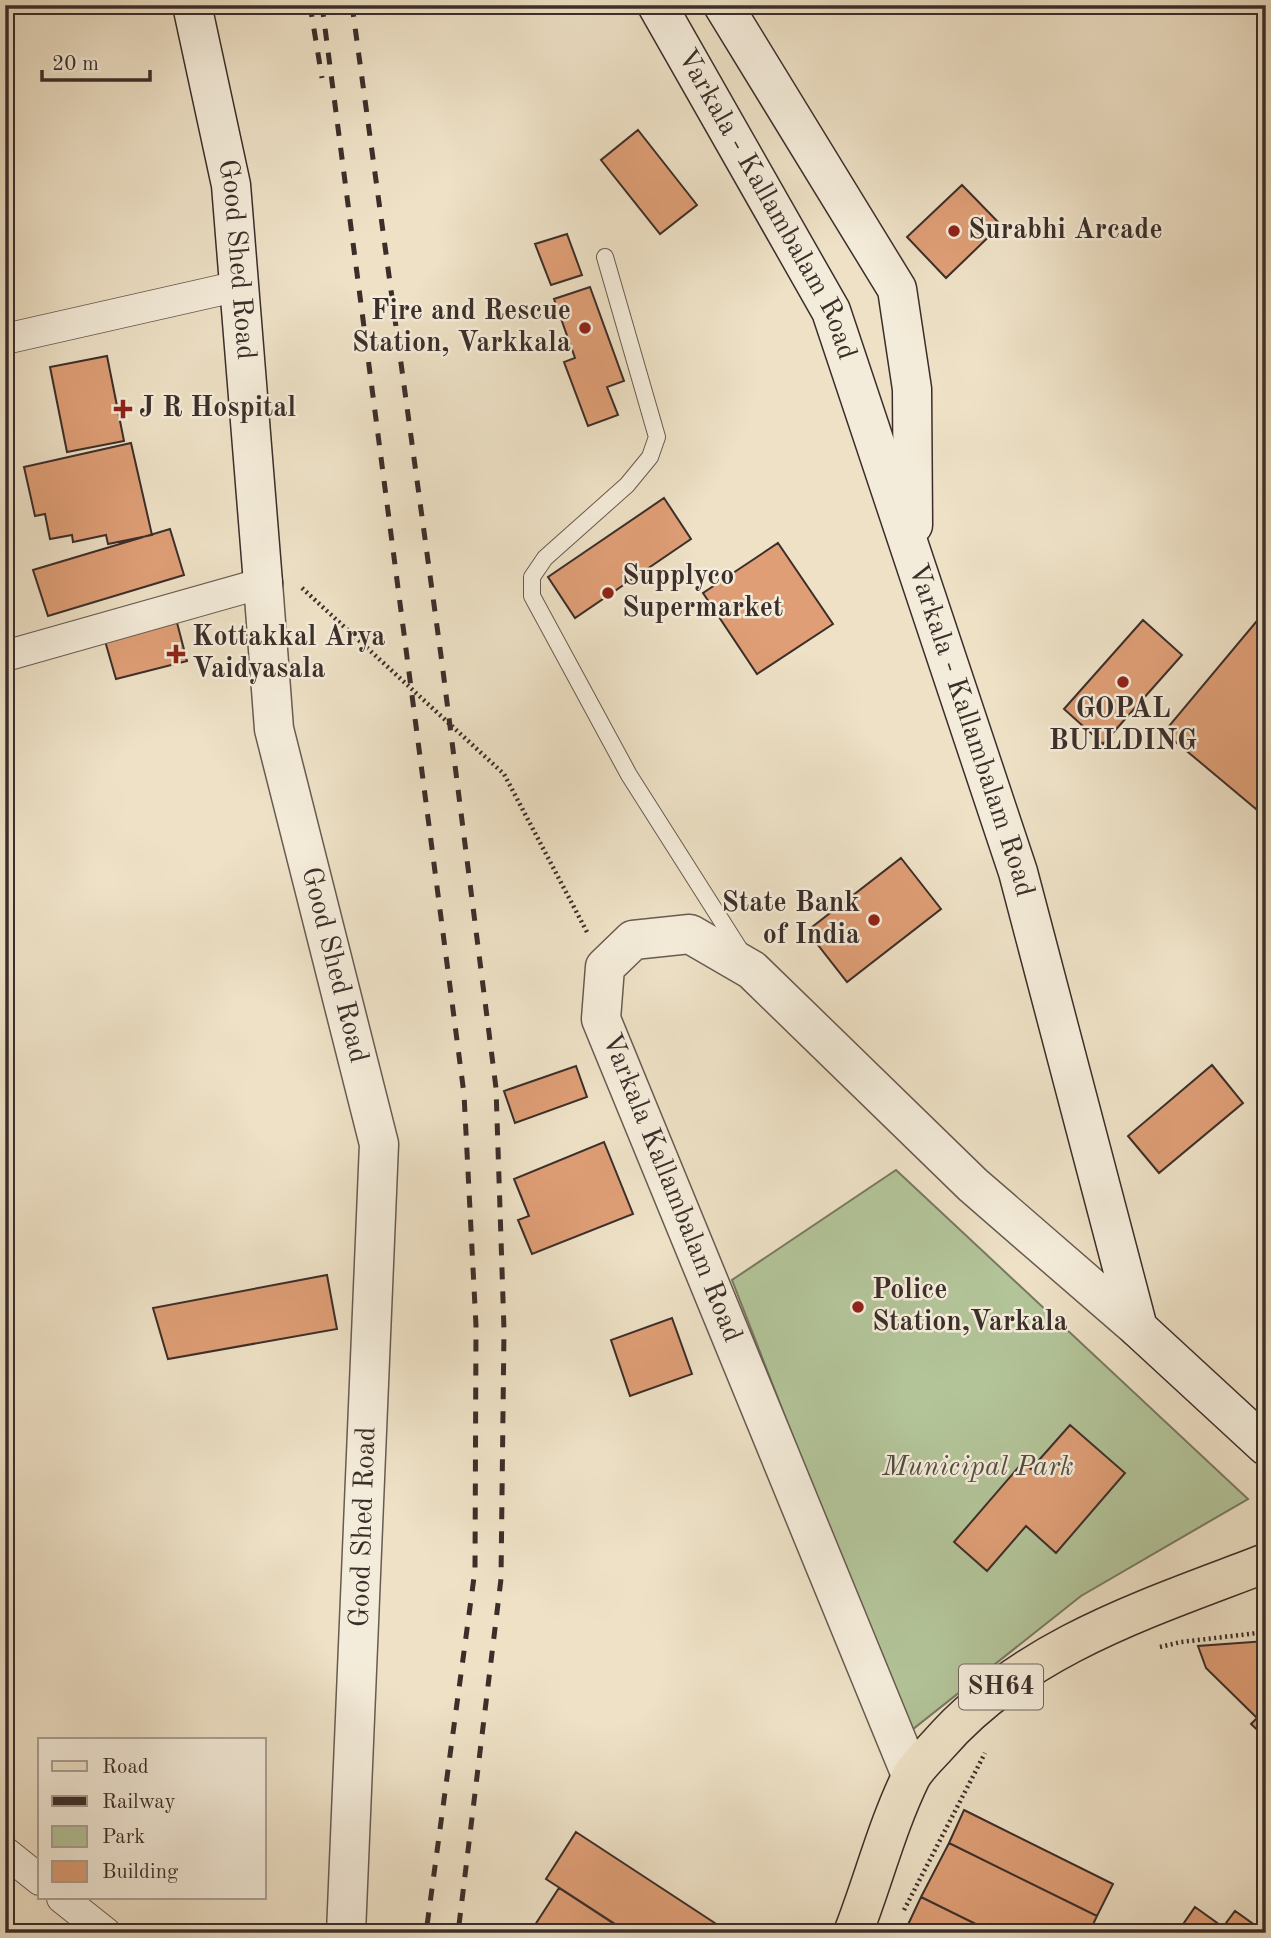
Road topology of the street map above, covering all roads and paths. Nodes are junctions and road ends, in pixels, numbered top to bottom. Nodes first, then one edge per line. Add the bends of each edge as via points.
1 (192, 5) edge
2 (657, 5) edge
3 (723, 5) edge
4 (605, 257) dead end
5 (239, 286) junction
6 (5, 340) edge
7 (913, 562) junction
8 (262, 566) junction
9 (5, 656) edge
10 (605, 967) junction
11 (752, 970) junction
12 (1138, 1328) junction
13 (1266, 1446) edge
14 (1266, 1563) edge
15 (1266, 1632) edge
16 (1158, 1648) dead end
17 (987, 1749) dead end
18 (911, 1775) junction
19 (5, 1852) edge
20 (38, 1878) edge
21 (63, 1899) edge
22 (898, 1921) dead end
23 (106, 1933) edge
24 (346, 1933) edge
25 (853, 1933) edge

1 - 5 street, Good Shed Road via 231,185
2 - 7 street, Varkala - Kallambalam Road via 831,311
3 - 7 street via 897,289 912,389
4 - 11 lane via 657,437 650,457 627,485 545,558 531,577 532,596 629,775
5 - 6 street
5 - 8 street, Good Shed Road
7 - 12 street, Varkala - Kallambalam Road via 1018,872
8 - 9 street
8 - 10 path via 504,774
8 - 24 street, Good Shed Road via 274,729 379,1144
10 - 11 street via 633,940 690,934
10 - 18 street, Varkala Kallambalam Road via 601,1019
11 - 12 street via 973,1185
12 - 13 street
14 - 18 main road, SH64 via 1123,1618 1052,1653 992,1693
15 - 16 path
17 - 22 path
18 - 25 main road, SH64
19 - 20 street
21 - 23 street

